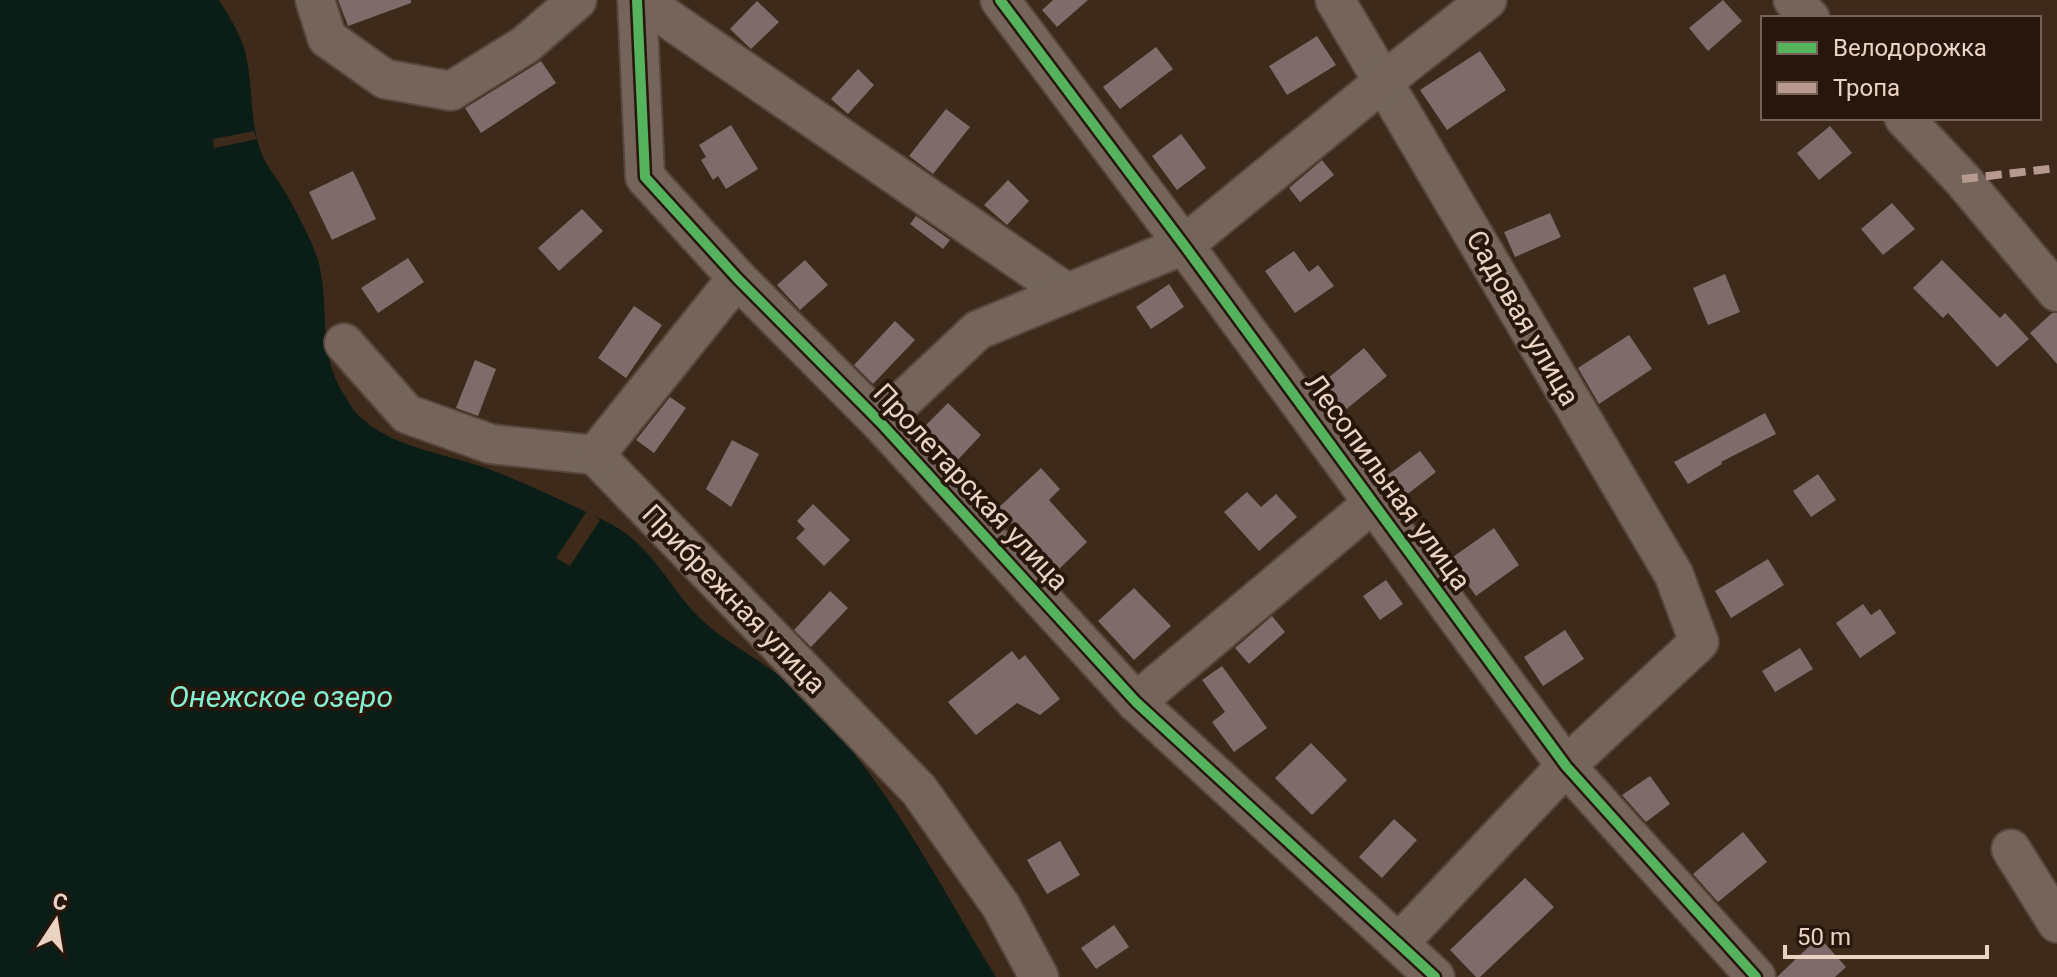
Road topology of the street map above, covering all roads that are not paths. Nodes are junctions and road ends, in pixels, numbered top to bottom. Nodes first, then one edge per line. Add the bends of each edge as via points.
1 (315, 0) edge
2 (577, 0) edge
3 (639, 0) edge
4 (1000, 0) edge
5 (1335, 0) edge
6 (1487, 0) edge
7 (1793, 0) edge
8 (1808, 16) edge
9 (1384, 81) junction
10 (1906, 120) edge
11 (1184, 245) junction
12 (737, 278) junction
13 (2057, 292) edge
14 (1067, 293) junction
15 (344, 343) dead end
16 (880, 422) junction
17 (595, 455) junction
18 (1373, 503) junction
19 (1136, 702) junction
20 (1566, 766) junction
21 (2011, 849) dead end
22 (2057, 923) edge
23 (1412, 964) edge
24 (1039, 977) edge
25 (1756, 977) edge

1 - 2 street via 327,38 385,79 451,91 525,45
3 - 12 street, Пролетарская улица via 645,177
3 - 14 street
4 - 11 street, Лесопильная улица
5 - 9 street, Садовая улица
6 - 9 street
7 - 8 street
9 - 11 street
9 - 20 street, Садовая улица via 1674,575 1699,642
10 - 13 street
11 - 14 street
11 - 18 street, Лесопильная улица
12 - 16 street, Пролетарская улица
12 - 17 street
14 - 16 street via 978,330
15 - 17 street via 407,414 491,444
16 - 19 street, Пролетарская улица
17 - 24 street, Прибрежная улица via 919,790 1001,906
18 - 19 street
18 - 20 street, Лесопильная улица
19 - 23 street, Пролетарская улица
20 - 23 street
20 - 25 street, Лесопильная улица
21 - 22 street

